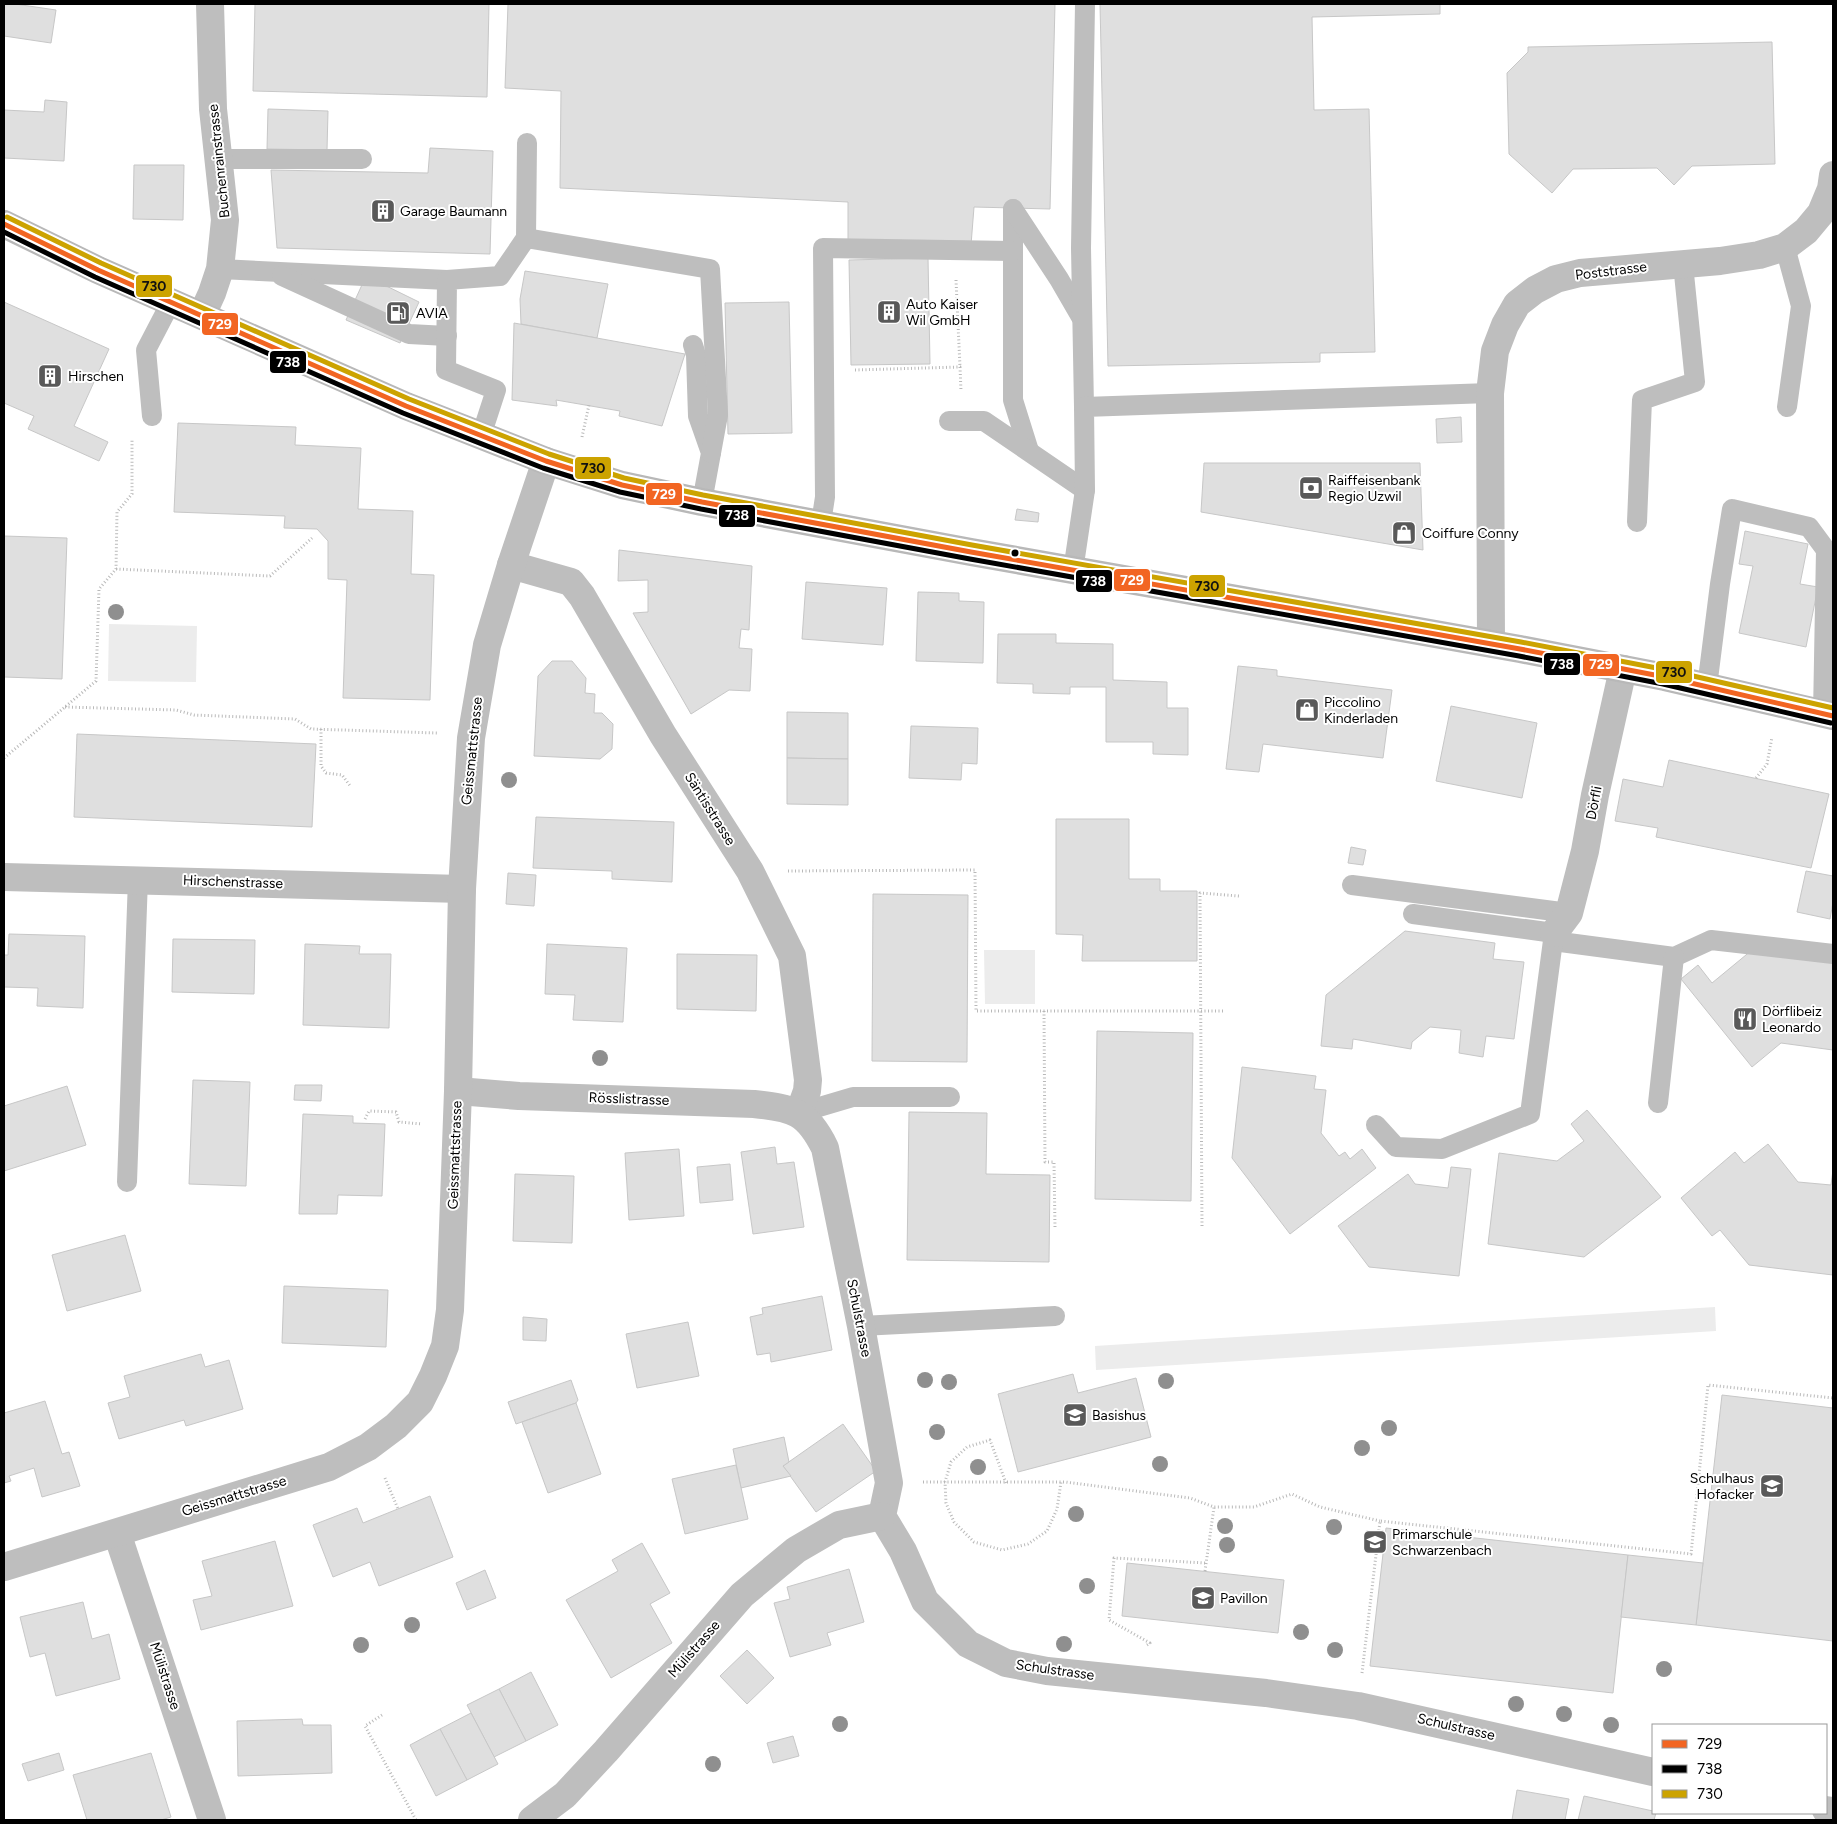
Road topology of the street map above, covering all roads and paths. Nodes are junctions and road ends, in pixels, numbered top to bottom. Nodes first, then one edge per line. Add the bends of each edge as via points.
1 (210, 4) edge
2 (1085, 4) edge
3 (527, 143) dead end
4 (218, 159) junction
5 (362, 159) dead end
6 (1833, 175) edge
7 (4, 224) edge
8 (526, 238) junction
9 (1785, 247) junction
10 (955, 251) junction
11 (1012, 251) junction
12 (1683, 264) junction
13 (220, 269) junction
14 (272, 271) junction
15 (447, 280) junction
16 (171, 302) junction
17 (202, 314) junction
18 (1082, 319) junction
19 (447, 336) junction
20 (693, 346) dead end
21 (960, 367) dead end
22 (1490, 393) junction
23 (590, 405) dead end
24 (1084, 407) junction
25 (1788, 407) dead end
26 (152, 416) dead end
27 (949, 421) dead end
28 (132, 432) dead end
29 (481, 436) junction
30 (582, 439) dead end
31 (1028, 451) junction
32 (711, 453) junction
33 (546, 461) junction
34 (1085, 490) junction
35 (702, 502) junction
36 (1637, 522) dead end
37 (821, 523) junction
38 (312, 538) dead end
39 (511, 565) junction
40 (116, 569) junction
41 (1073, 571) junction
42 (1491, 643) junction
43 (1623, 669) junction
44 (1707, 687) junction
45 (65, 707) junction
46 (1828, 715) edge
47 (321, 729) junction
48 (1774, 732) dead end
49 (438, 733) dead end
50 (4, 758) edge
51 (1756, 778) dead end
52 (351, 787) dead end
53 (750, 871) junction
54 (4, 876) edge
55 (138, 879) junction
56 (1352, 885) dead end
57 (462, 889) junction
58 (1239, 896) dead end
59 (1413, 914) dead end
60 (1559, 929) junction
61 (1833, 954) edge
62 (1674, 956) junction
63 (1201, 1010) junction
64 (1044, 1011) junction
65 (1225, 1011) dead end
66 (458, 1091) junction
67 (950, 1097) dead end
68 (1658, 1103) dead end
69 (799, 1113) junction
70 (365, 1119) dead end
71 (424, 1124) dead end
72 (1376, 1125) dead end
73 (128, 1182) dead end
74 (1202, 1226) dead end
75 (1055, 1228) dead end
76 (1055, 1316) dead end
77 (861, 1326) junction
78 (1833, 1398) edge
79 (383, 1472) dead end
80 (920, 1482) dead end
81 (945, 1482) junction
82 (1061, 1482) junction
83 (1006, 1483) junction
84 (1214, 1507) junction
85 (398, 1509) dead end
86 (882, 1516) junction
87 (1380, 1520) junction
88 (117, 1533) junction
89 (1206, 1563) junction
90 (4, 1567) edge
91 (1205, 1571) dead end
92 (1105, 1676) junction
93 (1358, 1706) junction
94 (382, 1716) dead end
95 (1652, 1772) edge
96 (212, 1820) edge
97 (416, 1820) edge
98 (532, 1820) edge

1 - 4 street, Buchenrainstrasse
2 - 18 lane
3 - 8 lane
4 - 5 lane
4 - 13 street, Buchenrainstrasse via 226,220
6 - 9 street, Poststrasse via 1821,213 1806,231
7 - 16 main road
8 - 15 lane via 500,276
8 - 32 lane via 710,269 718,415
9 - 12 street, Poststrasse via 1720,262
9 - 25 lane via 1801,306
10 - 11 lane
10 - 21 path
10 - 37 lane via 823,248 832,423
11 - 18 lane via 1013,209
11 - 31 lane via 1012,400
12 - 22 street, Poststrasse via 1580,273 1556,279 1535,290 1517,304 1505,325 1495,350
12 - 36 lane via 1696,382 1642,400
13 - 14 lane
13 - 17 street, Buchenrainstrasse
14 - 15 lane
14 - 19 lane via 409,334
15 - 19 lane
16 - 17 main road
16 - 26 lane via 146,350
17 - 29 main road via 406,406
18 - 24 lane
19 - 29 lane via 446,370 496,390
20 - 32 lane via 698,416
22 - 24 lane
22 - 42 street, Poststrasse
23 - 30 path
24 - 34 lane
27 - 31 lane via 984,421
28 - 40 path via 132,494 117,512
29 - 33 main road
31 - 34 lane
32 - 35 lane
33 - 35 main road via 622,485
33 - 39 street, Geissmattstrasse
34 - 41 lane
35 - 37 main road
37 - 41 main road
38 - 40 path via 270,576
39 - 53 street, Säntisstrasse via 571,582 582,596 663,735
39 - 57 street, Geissmattstrasse via 487,645 471,738
40 - 45 path via 99,589 96,681
41 - 42 main road
42 - 43 main road
43 - 44 main road
43 - 60 street, Dörfli via 1585,851
44 - 46 main road
44 - 46 lane via 1732,509 1810,526 1826,550
45 - 47 path via 295,718 311,729
45 - 50 path
47 - 49 path
47 - 52 path via 321,766 326,773 342,775
48 - 51 path via 1767,764
53 - 64 path via 975,870 976,1011
53 - 69 street, Säntisstrasse via 792,956 808,1080
54 - 55 street, Hirschenstrasse
55 - 57 street, Hirschenstrasse
55 - 73 lane
56 - 60 lane
57 - 66 street, Geissmattstrasse
58 - 63 path via 1200,894
59 - 60 lane
60 - 62 lane
60 - 72 lane via 1545,1044 1530,1114 1442,1150 1396,1147
61 - 62 lane via 1711,940
62 - 68 lane via 1657,1058
63 - 64 path
63 - 65 path
63 - 74 path
64 - 75 path via 1045,1162 1054,1162
66 - 69 street, Rösslistrasse via 754,1104
66 - 88 street, Geissmattstrasse via 450,1310 445,1346 420,1402 368,1447 329,1467
67 - 69 lane via 853,1098
69 - 77 street, Schulstrasse via 816,1130 825,1148
70 - 71 path via 368,1111 396,1112 399,1122
76 - 77 lane
77 - 86 street, Schulstrasse via 890,1483
78 - 87 path via 1708,1385 1690,1554
79 - 85 path
80 - 81 path
81 - 82 path via 946,1503 954,1522 974,1542 1002,1550 1028,1544 1047,1531 1057,1509
81 - 83 path
81 - 83 path via 951,1462 967,1447 990,1440
82 - 83 path
82 - 84 path via 1190,1498
84 - 87 path via 1254,1507 1292,1494 1320,1507
84 - 89 path
86 - 92 street, Schulstrasse via 903,1551 925,1601 968,1644 1006,1663 1047,1671
86 - 98 street, Mülistrasse via 839,1524 796,1550 742,1595 599,1758 564,1794
87 - 93 path
88 - 90 street, Geissmattstrasse
88 - 96 street, Mülistrasse
89 - 91 path
89 - 92 path via 1114,1558 1110,1620 1150,1643 1116,1659
92 - 93 street, Schulstrasse
93 - 95 street, Schulstrasse
94 - 97 path via 365,1726

